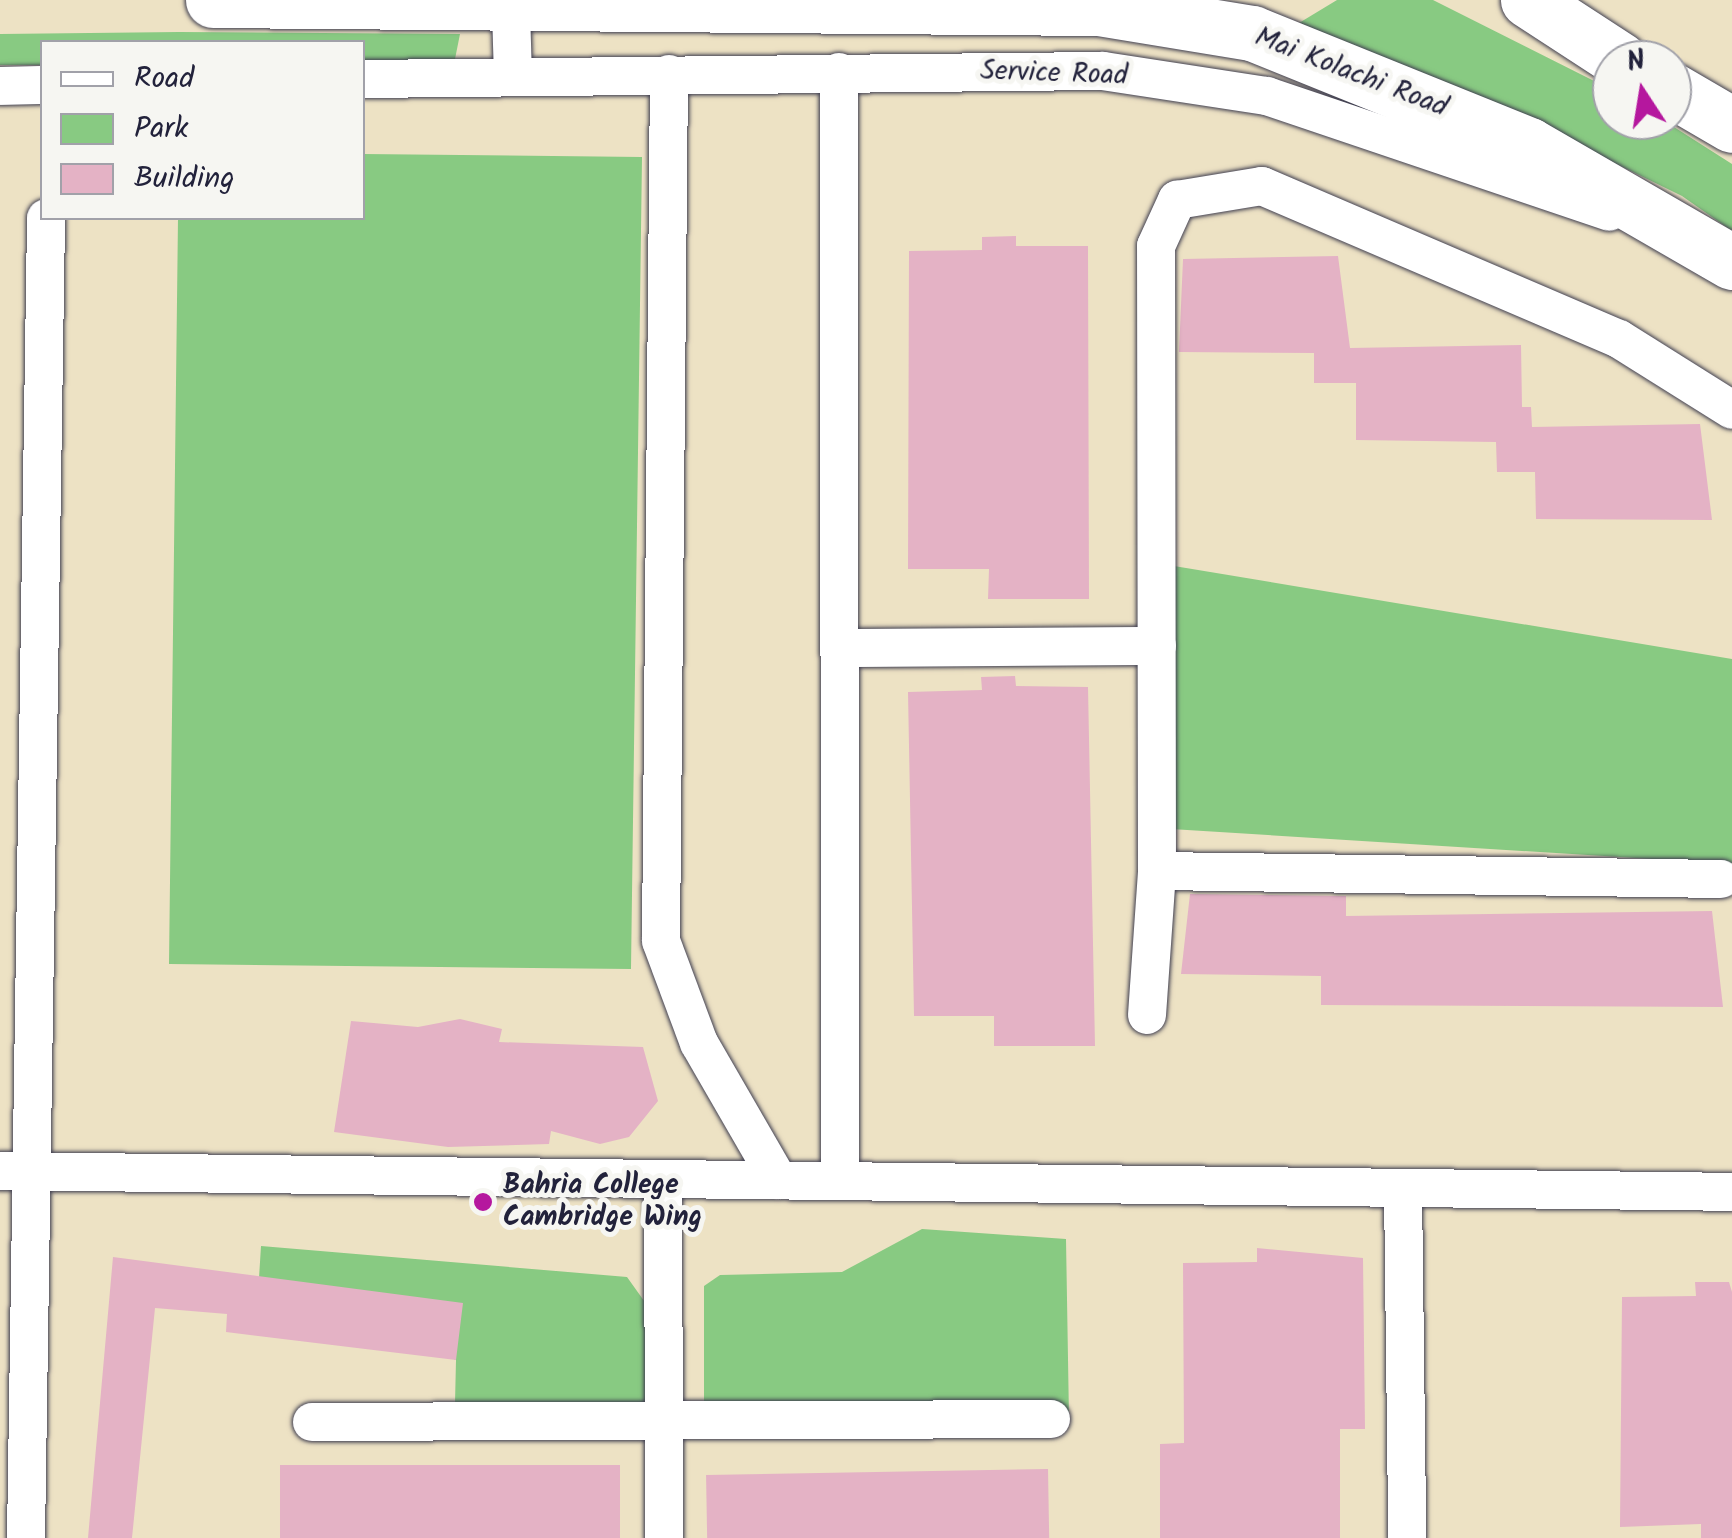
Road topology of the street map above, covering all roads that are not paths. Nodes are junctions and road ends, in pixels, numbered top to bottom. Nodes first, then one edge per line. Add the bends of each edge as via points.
1 (213, 0) edge
2 (1528, 0) edge
3 (511, 10) junction
4 (1592, 42) edge
5 (839, 72) junction
6 (669, 74) junction
7 (513, 76) junction
8 (365, 79) edge
9 (0, 86) edge
10 (40, 86) edge
11 (1692, 102) edge
12 (1732, 125) edge
13 (46, 220) edge
14 (1725, 257) edge
15 (1732, 410) edge
16 (1156, 646) junction
17 (840, 648) junction
18 (1156, 872) junction
19 (1721, 879) dead end
20 (1146, 1014) dead end
21 (15, 1172) edge
22 (663, 1179) junction
23 (778, 1180) junction
24 (840, 1181) junction
25 (1403, 1188) junction
26 (1732, 1192) edge
27 (1052, 1419) dead end
28 (312, 1422) dead end
29 (664, 1424) junction
30 (26, 1538) edge
31 (664, 1538) edge
32 (1407, 1538) edge

1 - 3 main road, Mai Kolachi Road
2 - 4 main road
3 - 7 street
3 - 14 main road, Mai Kolachi Road via 1099,8 1252,32 1530,145
5 - 6 street, Service Road
5 - 14 street, Service Road via 1103,71 1267,96
5 - 17 street
6 - 7 street, Service Road
6 - 23 street via 662,941 698,1043
7 - 8 street, Service Road
9 - 10 street
11 - 12 main road
13 - 21 street
15 - 16 street via 1619,339 1262,186 1176,200 1156,246
16 - 17 street
16 - 18 street
17 - 24 street
18 - 19 street
18 - 20 street
21 - 22 street
21 - 30 street
22 - 23 street
22 - 29 street
23 - 24 street
24 - 25 street
25 - 26 street
25 - 32 street
27 - 29 street
28 - 29 street
29 - 31 street

